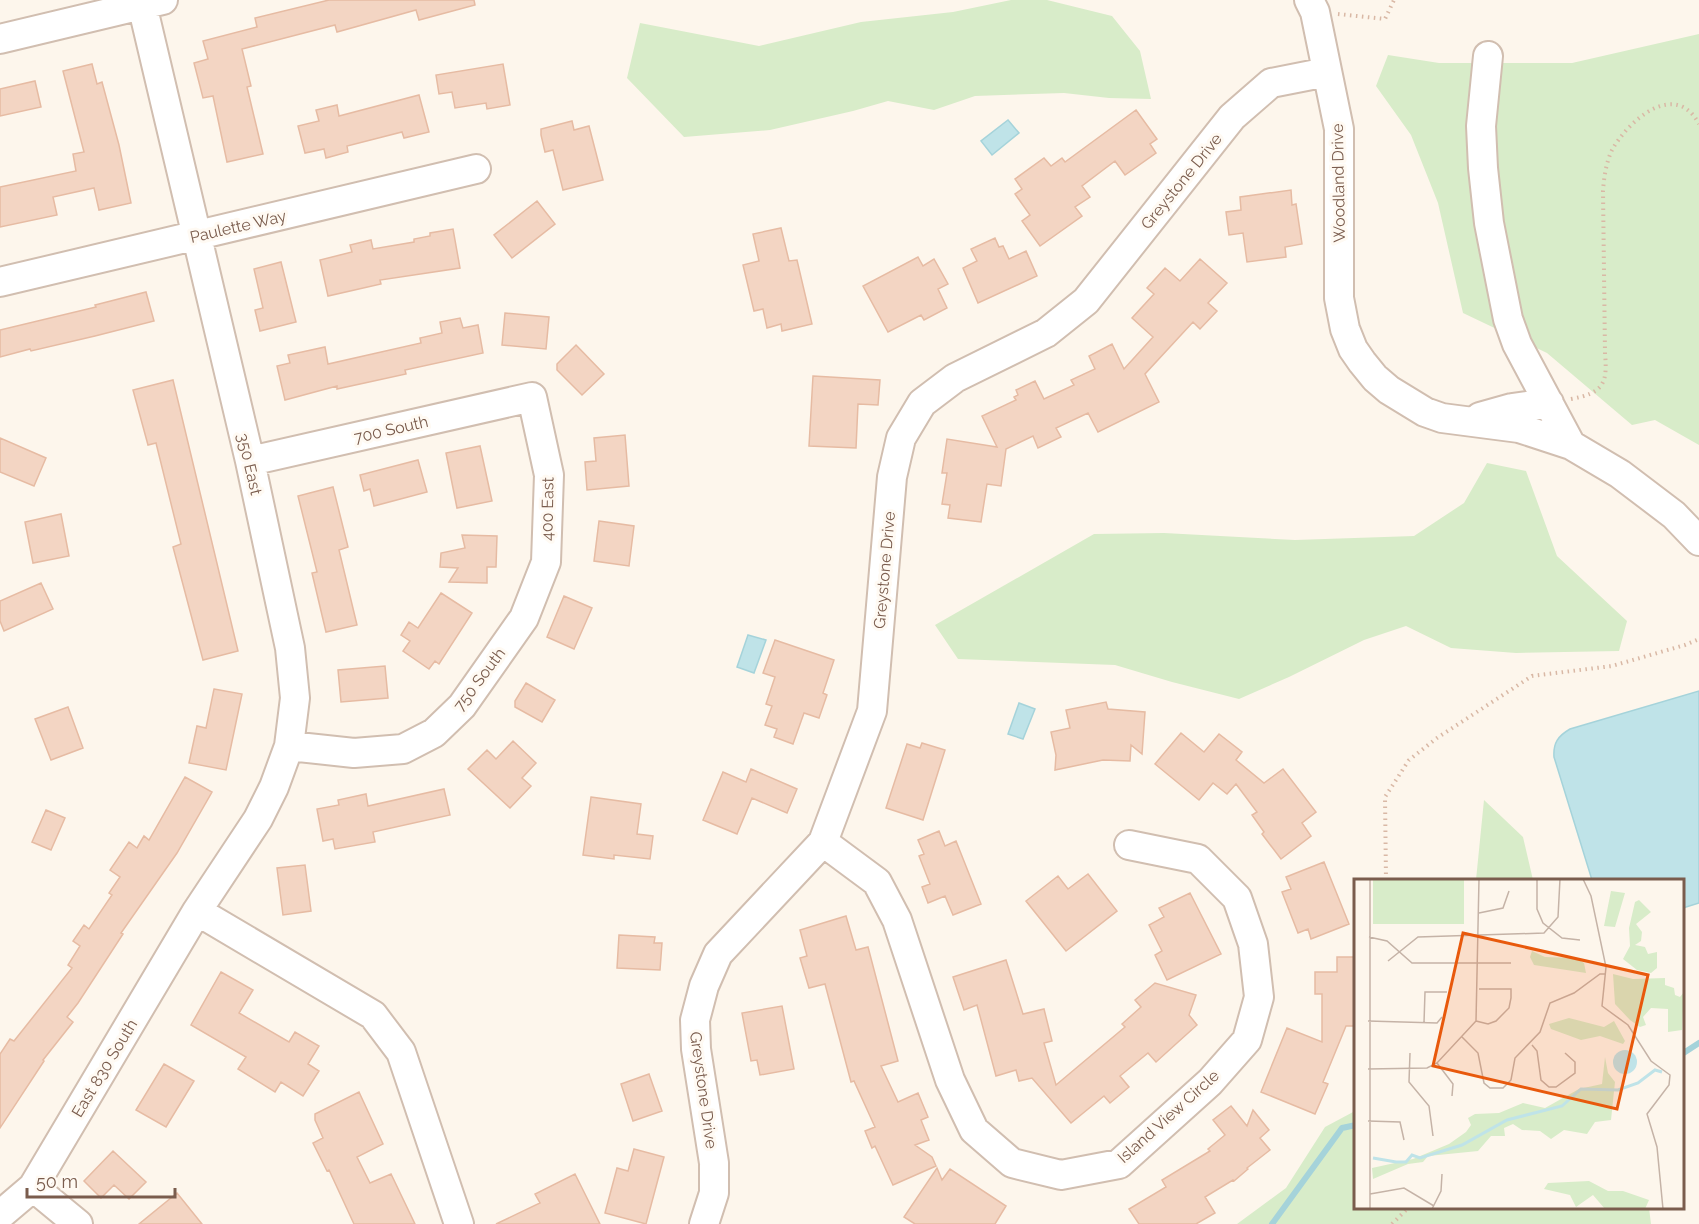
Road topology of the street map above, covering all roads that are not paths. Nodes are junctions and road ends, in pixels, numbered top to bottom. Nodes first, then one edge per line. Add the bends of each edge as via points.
1 (149, 2) edge
2 (1312, 6) edge
3 (0, 39) edge
4 (1488, 56) dead end
5 (1327, 72) junction
6 (476, 169) dead end
7 (196, 237) junction
8 (0, 282) edge
9 (532, 397) joint
10 (1550, 403) junction
11 (1467, 421) junction
12 (1571, 445) junction
13 (250, 461) junction
14 (1699, 541) edge
15 (524, 618) joint
16 (289, 746) junction
17 (823, 842) junction
18 (1129, 845) dead end
19 (197, 911) junction
20 (33, 1187) junction
21 (0, 1215) edge
22 (78, 1224) edge
23 (459, 1224) edge
24 (704, 1224) edge

1 - 3 street
1 - 7 street, 350 East
2 - 5 street, Woodland Drive
4 - 10 street via 1481,126 1489,223 1508,319 1517,344
5 - 11 street, Woodland Drive via 1339,129 1339,298 1353,349 1389,390 1425,412
5 - 17 street, Greystone Drive via 1271,84 1232,117 1086,301 1046,333 955,378 922,403 901,438 892,477 872,711
6 - 7 street, Paulette Way
7 - 8 street, Paulette Way
7 - 13 street, 350 East
9 - 13 street, 700 South
9 - 15 street, 400 East via 549,475 546,562
10 - 11 street via 1512,408
10 - 12 street
11 - 12 street, Woodland Drive via 1519,428
12 - 14 street, Woodland Drive via 1620,474 1674,515
13 - 16 street, 350 East via 290,648 295,698
15 - 16 street, 750 South via 462,706 434,733 403,750 354,753
16 - 19 street, 350 East via 258,819
17 - 18 street, Island View Circle via 877,882 897,920 950,1080 974,1130 1012,1163 1061,1175 1119,1164 1144,1142 1210,1082 1246,1040 1259,997 1253,944 1237,898 1198,859
17 - 24 street, Greystone Drive via 718,954 704,986 695,1030 714,1163 714,1193
19 - 20 street, East 830 South
19 - 23 street via 373,1015 401,1052
20 - 21 street, East 830 South
20 - 22 street

